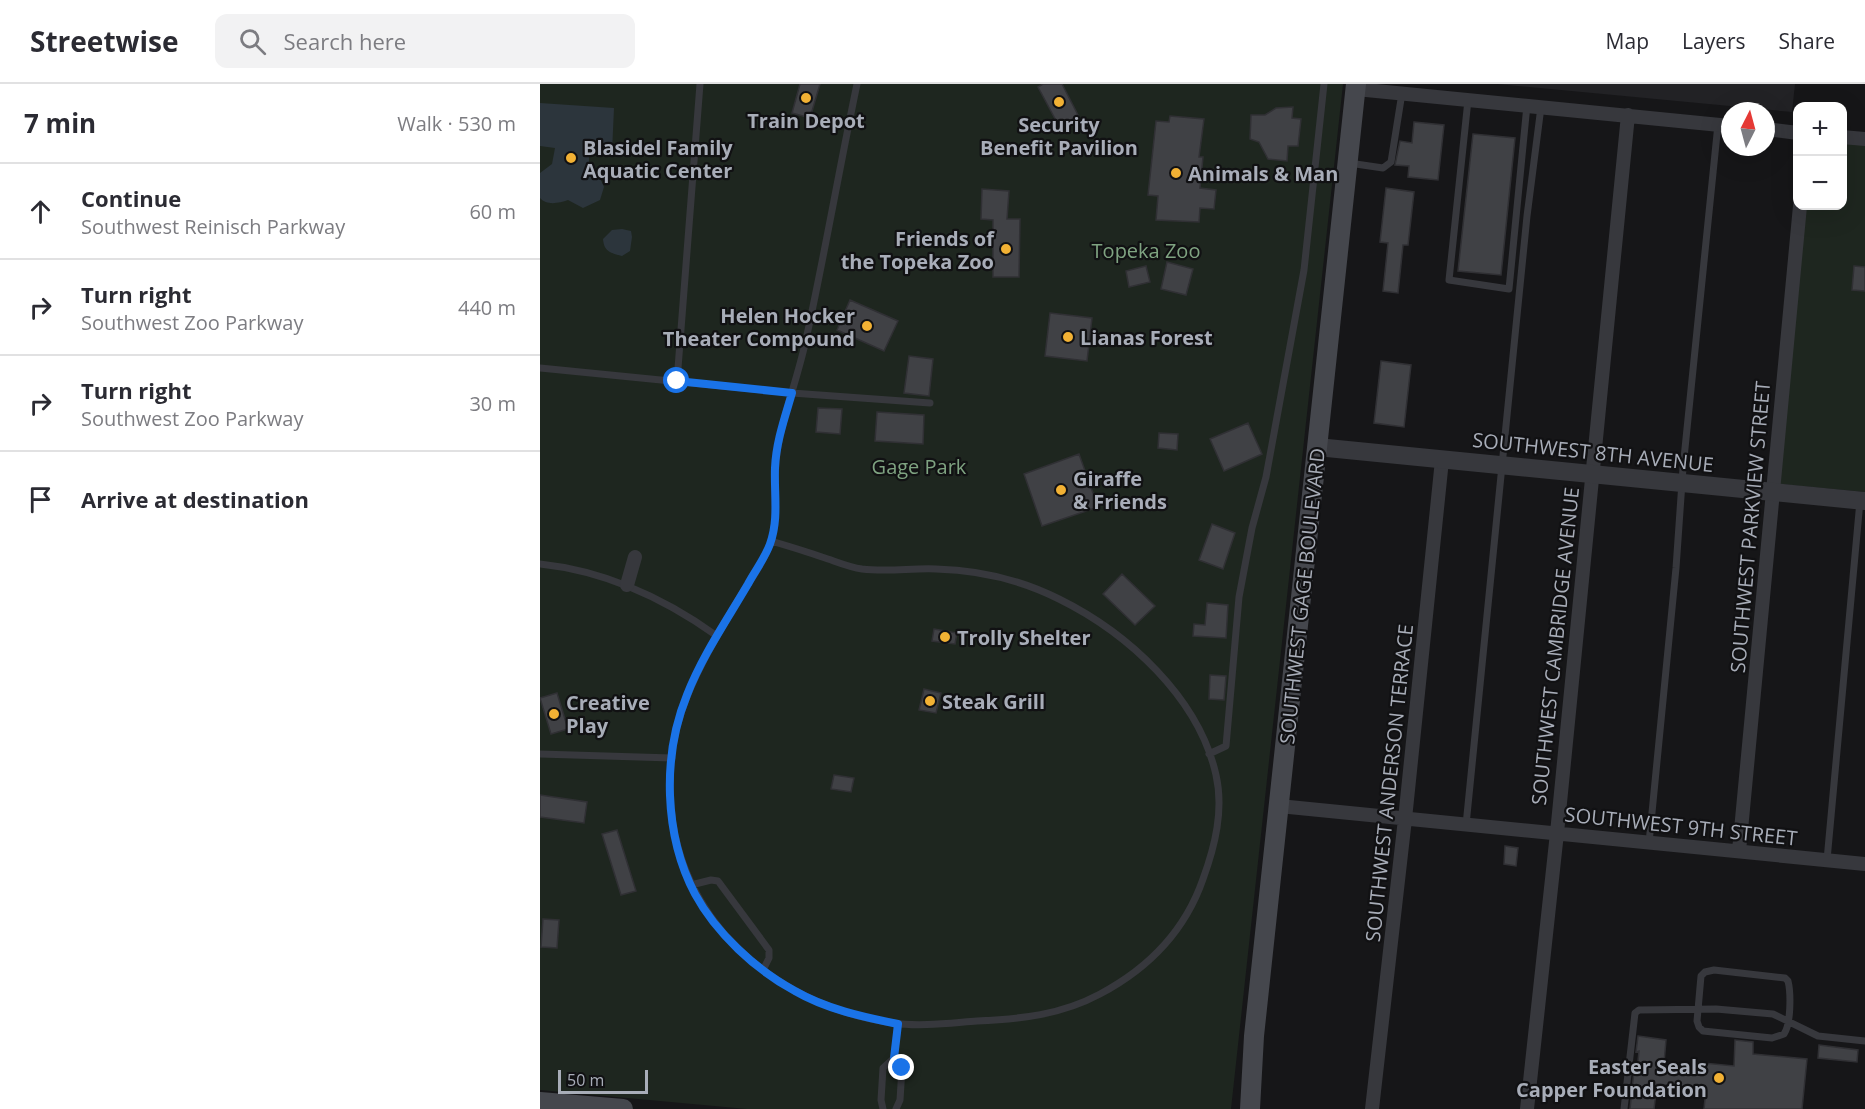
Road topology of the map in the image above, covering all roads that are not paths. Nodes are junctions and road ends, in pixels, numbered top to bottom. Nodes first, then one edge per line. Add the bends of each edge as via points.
1 (700, 84) edge
2 (857, 84) edge
3 (1324, 84) edge
4 (1356, 86) edge
5 (1402, 93) junction
6 (1468, 100) junction
7 (1527, 105) junction
8 (1541, 107) junction
9 (1628, 115) junction
10 (1721, 125) edge
11 (1775, 130) edge
12 (1793, 132) edge
13 (1847, 137) edge
14 (1865, 139) edge
15 (1721, 151) edge
16 (1348, 162) junction
17 (1800, 210) edge
18 (540, 368) edge
19 (677, 381) junction
20 (792, 393) junction
21 (930, 403) dead end
22 (1317, 447) junction
23 (1442, 460) junction
24 (1502, 466) junction
25 (1592, 475) junction
26 (1682, 483) junction
27 (1773, 492) junction
28 (1863, 500) edge
29 (771, 541) junction
30 (635, 557) dead end
31 (540, 564) edge
32 (627, 585) junction
33 (717, 636) junction
34 (540, 754) edge
35 (1209, 754) junction
36 (672, 758) junction
37 (1279, 806) junction
38 (1405, 819) junction
39 (1466, 825) junction
40 (1557, 833) junction
41 (1649, 843) junction
42 (1738, 851) junction
43 (1827, 860) junction
44 (1865, 864) edge
45 (691, 885) junction
46 (763, 970) junction
47 (1697, 1010) junction
48 (1789, 1020) junction
49 (898, 1024) junction
50 (1865, 1041) edge
51 (894, 1058) junction
52 (540, 1102) edge
53 (564, 1106) edge
54 (623, 1109) edge
55 (883, 1109) edge
56 (896, 1109) edge
57 (1250, 1109) edge
58 (1372, 1109) edge
59 (1527, 1109) edge
60 (1624, 1109) edge

1 - 19 lane
2 - 20 lane
3 - 35 lane via 1304,270 1266,477 1239,597 1226,746
4 - 5 street
4 - 16 main road, SOUTHWEST GAGE BOULEVARD
5 - 6 street
5 - 16 lane via 1391,162 1383,168
6 - 7 street
6 - 7 lane via 1449,280 1509,289
7 - 8 street
8 - 9 street
8 - 24 lane
9 - 10 street
9 - 25 street, SOUTHWEST CAMBRIDGE AVENUE
11 - 12 street
13 - 14 street
15 - 26 lane
16 - 22 main road, SOUTHWEST GAGE BOULEVARD
17 - 27 street, SOUTHWEST PARKVIEW STREET
18 - 19 lane
19 - 20 lane
20 - 21 lane
20 - 29 lane via 776,454 776,517
22 - 23 street, SOUTHWEST 8TH AVENUE
22 - 37 main road, SOUTHWEST GAGE BOULEVARD
23 - 24 street, SOUTHWEST 8TH AVENUE
23 - 38 street, SOUTHWEST ANDERSON TERRACE
24 - 25 street, SOUTHWEST 8TH AVENUE
24 - 39 lane
25 - 26 street, SOUTHWEST 8TH AVENUE
25 - 40 street, SOUTHWEST CAMBRIDGE AVENUE
26 - 27 street, SOUTHWEST 8TH AVENUE
26 - 41 lane
27 - 28 street, SOUTHWEST 8TH AVENUE
27 - 42 street, SOUTHWEST PARKVIEW STREET
28 - 43 lane
29 - 33 lane
29 - 35 lane via 863,569 933,568 985,574 1062,600 1113,633 1154,669 1202,731
30 - 32 street
31 - 32 lane
32 - 33 lane via 674,607
33 - 36 lane via 686,697
34 - 36 lane
35 - 49 lane via 1217,776 1219,818 1209,864 1181,925 1149,962 1102,993 1044,1015
36 - 45 lane via 674,828
37 - 38 street, SOUTHWEST 9TH STREET
37 - 57 main road, SOUTHWEST GAGE BOULEVARD
38 - 39 street, SOUTHWEST 9TH STREET
38 - 58 street, SOUTHWEST ANDERSON TERRACE
39 - 40 street, SOUTHWEST 9TH STREET
40 - 41 street, SOUTHWEST 9TH STREET
40 - 59 street, SOUTHWEST CAMBRIDGE AVENUE
41 - 42 street, SOUTHWEST 9TH STREET
42 - 43 street, SOUTHWEST 9TH STREET
43 - 44 street, SOUTHWEST 9TH STREET
45 - 46 lane via 724,933
45 - 46 lane via 717,881 769,950
46 - 49 lane via 796,992 825,1004
47 - 48 lane via 1773,1014
47 - 48 lane via 1702,1031 1718,1033 1772,1038 1784,1034
47 - 48 lane via 1701,976 1705,972 1726,971 1785,978 1789,985
47 - 60 lane via 1635,1013
48 - 50 lane via 1818,1036
49 - 51 lane
51 - 55 lane via 883,1068
51 - 56 lane via 902,1068
52 - 53 main road
53 - 54 main road

